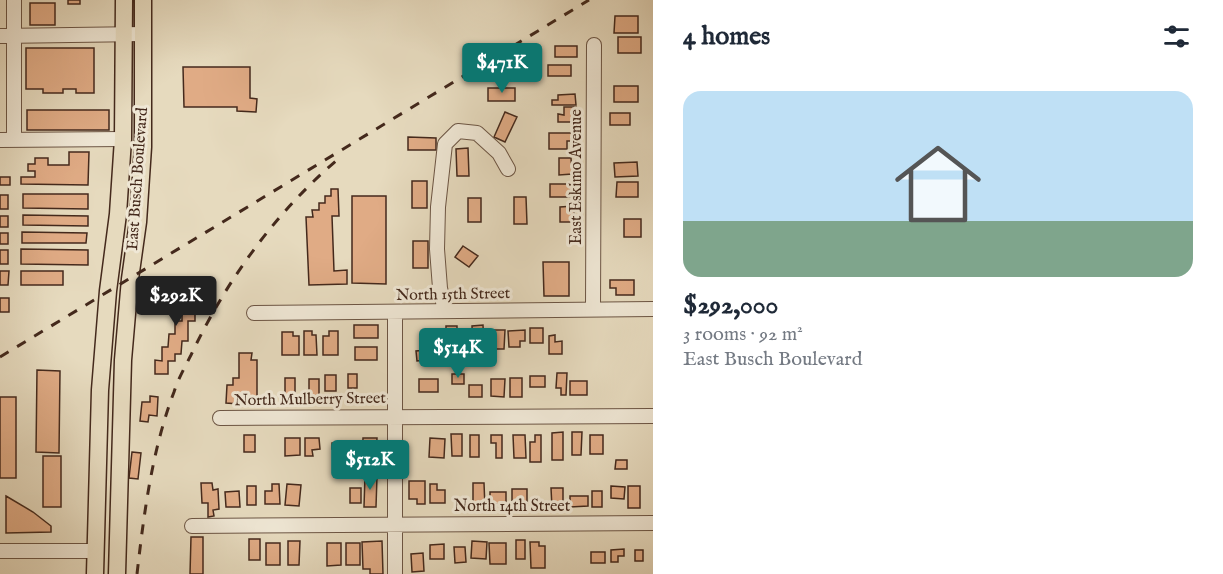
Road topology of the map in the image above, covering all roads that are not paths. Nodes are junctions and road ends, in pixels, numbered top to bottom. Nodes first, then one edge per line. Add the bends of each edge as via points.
1 (14, 0) edge
2 (124, 0) edge
3 (143, 0) edge
4 (124, 34) junction
5 (143, 34) junction
6 (7, 35) edge
7 (594, 45) dead end
8 (123, 139) junction
9 (7, 140) edge
10 (121, 163) junction
11 (507, 169) dead end
12 (135, 244) junction
13 (593, 309) junction
14 (653, 309) edge
15 (445, 311) junction
16 (254, 313) dead end
17 (395, 313) junction
18 (104, 338) junction
19 (395, 416) junction
20 (653, 416) edge
21 (220, 418) dead end
22 (118, 469) junction
23 (653, 523) edge
24 (394, 524) junction
25 (192, 526) dead end
26 (0, 551) edge
27 (96, 551) junction
28 (95, 574) edge
29 (106, 574) edge
30 (117, 574) edge
31 (394, 574) edge

1 - 6 street
2 - 4 main road, East Busch Boulevard
3 - 5 main road, East Busch Boulevard
4 - 5 street
4 - 6 street
4 - 8 main road, East Busch Boulevard
5 - 12 main road, East Busch Boulevard via 143,147
6 - 9 street
7 - 13 street, East Eskimo Avenue
8 - 9 street
8 - 10 main road, East Busch Boulevard
10 - 12 main road via 128,174 125,238
10 - 18 main road, East Busch Boulevard
11 - 15 street via 499,153 477,133 458,132 445,144 437,249
12 - 22 main road, East Busch Boulevard via 124,339
13 - 14 street, North 15th Street
13 - 15 street, North 15th Street
15 - 17 street, North 15th Street
16 - 17 street, North 15th Street
17 - 19 street
18 - 22 main road via 112,350 109,451
18 - 27 main road, East Busch Boulevard
19 - 20 street, North Mulberry Street
19 - 21 street, North Mulberry Street
19 - 24 street
22 - 30 main road, East Busch Boulevard
23 - 24 street, North 14th Street
24 - 25 street, North 14th Street
24 - 31 street
26 - 27 street
27 - 28 main road, East Busch Boulevard
27 - 29 main road via 105,555

